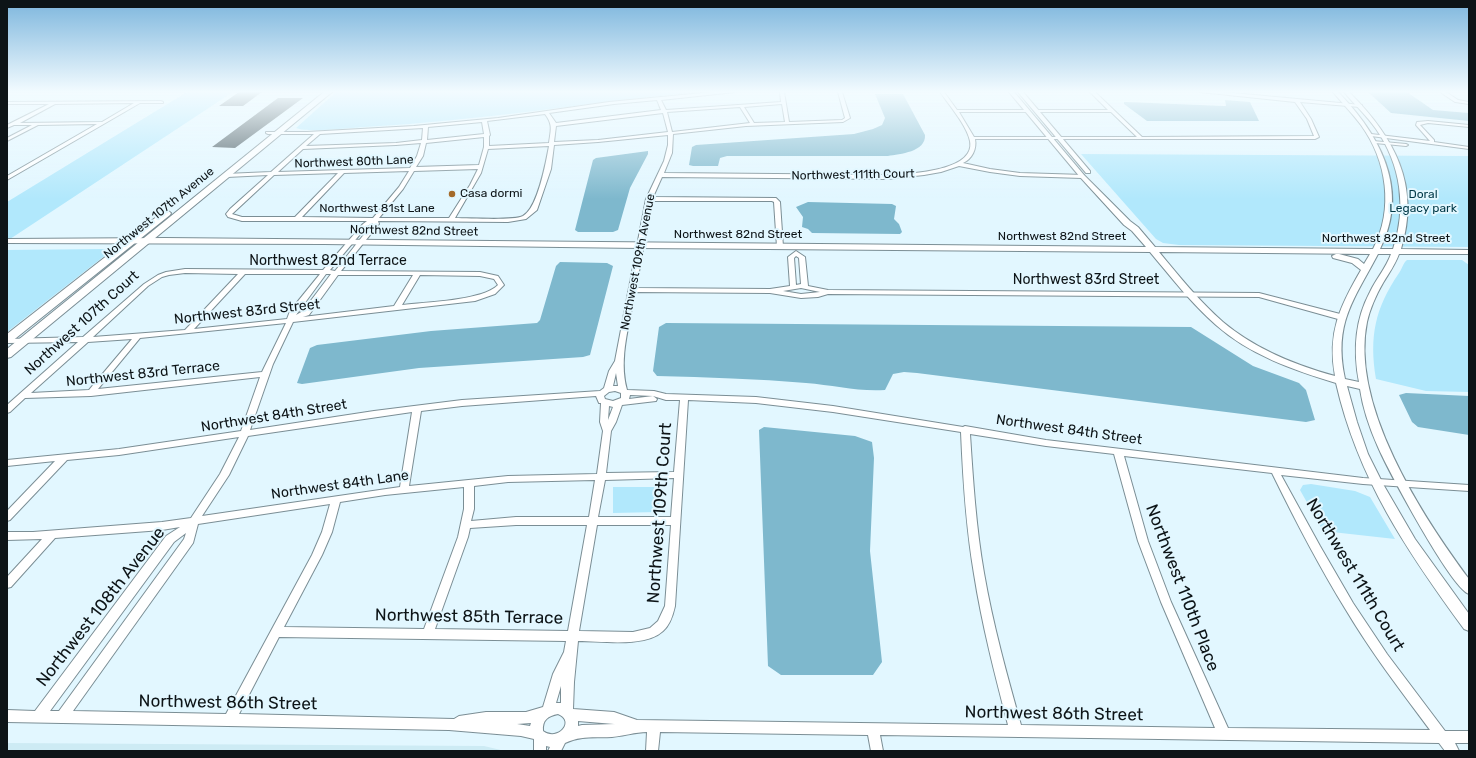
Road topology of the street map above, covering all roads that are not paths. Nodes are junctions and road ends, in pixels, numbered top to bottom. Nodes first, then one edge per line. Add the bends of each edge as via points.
1 (32, 127) edge
2 (95, 127) edge
3 (275, 127) edge
4 (286, 127) edge
5 (402, 127) edge
6 (426, 127) edge
7 (486, 127) edge
8 (553, 127) edge
9 (669, 127) edge
10 (729, 127) edge
11 (965, 127) edge
12 (1041, 127) edge
13 (1050, 127) edge
14 (1129, 127) edge
15 (1313, 127) edge
16 (1366, 127) edge
17 (1377, 127) edge
18 (1420, 127) edge
19 (320, 132) junction
20 (268, 133) junction
21 (279, 133) junction
22 (671, 133) junction
23 (488, 135) junction
24 (971, 138) junction
25 (1050, 138) junction
26 (1059, 138) junction
27 (1141, 138) junction
28 (1373, 138) junction
29 (7, 140) edge
30 (1387, 140) junction
31 (424, 142) junction
32 (1426, 143) junction
33 (552, 144) junction
34 (302, 148) junction
35 (486, 148) junction
36 (1469, 148) edge
37 (1469, 152) edge
38 (960, 164) junction
39 (481, 166) junction
40 (413, 170) junction
41 (342, 172) junction
42 (1085, 174) junction
43 (227, 175) junction
44 (272, 175) junction
45 (660, 175) junction
46 (7, 178) edge
47 (650, 199) junction
48 (297, 219) junction
49 (374, 220) junction
50 (450, 220) junction
51 (1400, 238) junction
52 (7, 242) edge
53 (136, 243) junction
54 (348, 244) junction
55 (360, 245) junction
56 (7, 246) edge
57 (780, 247) junction
58 (640, 248) junction
59 (796, 251) junction
60 (1155, 252) junction
61 (1438, 252) junction
62 (1469, 252) edge
63 (1274, 253) junction
64 (1374, 254) junction
65 (1395, 254) junction
66 (1336, 256) junction
67 (1469, 257) edge
68 (1366, 269) junction
69 (243, 272) junction
70 (324, 273) junction
71 (336, 273) junction
72 (418, 273) junction
73 (160, 276) joint
74 (806, 286) junction
75 (793, 287) junction
76 (633, 290) junction
77 (770, 291) junction
78 (828, 292) junction
79 (1190, 294) junction
80 (489, 296) joint
81 (398, 307) junction
82 (1341, 317) junction
83 (291, 320) junction
84 (187, 332) junction
85 (138, 336) junction
86 (87, 339) junction
87 (7, 340) edge
88 (23, 341) junction
89 (7, 355) edge
90 (619, 361) junction
91 (266, 374) junction
92 (1341, 381) junction
93 (1364, 387) junction
94 (624, 391) junction
95 (91, 393) junction
96 (22, 396) junction
97 (604, 397) junction
98 (666, 397) junction
99 (684, 398) junction
100 (620, 403) junction
101 (417, 409) junction
102 (7, 410) edge
103 (965, 429) junction
104 (607, 431) junction
105 (244, 434) junction
106 (1118, 452) junction
107 (64, 458) junction
108 (7, 463) edge
109 (1275, 471) junction
110 (679, 475) junction
111 (601, 476) junction
112 (1374, 482) junction
113 (469, 483) junction
114 (1402, 484) junction
115 (1469, 488) edge
116 (404, 490) junction
117 (336, 500) junction
118 (7, 517) edge
119 (593, 520) junction
120 (194, 521) junction
121 (676, 521) junction
122 (466, 525) junction
123 (52, 535) junction
124 (7, 536) edge
125 (7, 584) edge
126 (1469, 589) edge
127 (1469, 625) edge
128 (659, 629) joint
129 (276, 632) junction
130 (428, 634) junction
131 (573, 636) junction
132 (570, 652) junction
133 (546, 712) junction
134 (569, 713) junction
135 (7, 716) edge
136 (38, 716) junction
137 (62, 717) junction
138 (229, 720) junction
139 (449, 724) junction
140 (638, 726) junction
141 (654, 726) junction
142 (873, 729) junction
143 (1016, 731) junction
144 (1224, 733) junction
145 (1442, 736) junction
146 (1469, 737) edge
147 (539, 741) edge
148 (560, 742) edge
149 (652, 751) edge
150 (877, 751) edge
151 (1453, 751) edge

1 - 29 street
2 - 46 street
3 - 20 main road, Northwest 107th Avenue
4 - 21 main road, Northwest 107th Avenue
5 - 19 street
6 - 31 street, Northwest 108th Avenue
7 - 23 street
8 - 33 street
9 - 22 street, Northwest 109th Avenue
10 - 22 street
11 - 24 street
12 - 25 street
13 - 26 street
14 - 27 street
15 - 27 street via 1318,137 1315,138
16 - 28 street
17 - 30 street
18 - 32 street via 1432,140
19 - 21 street
19 - 34 street
20 - 21 street
20 - 53 main road, Northwest 107th Avenue
21 - 43 main road, Northwest 107th Avenue
22 - 33 street
22 - 45 street, Northwest 109th Avenue via 671,149
23 - 31 street
23 - 35 street
24 - 25 street
24 - 38 street via 971,153
25 - 26 street
25 - 42 street
26 - 27 street
26 - 42 street
28 - 30 street
28 - 64 street via 1384,165 1390,196 1383,235
30 - 32 street
30 - 37 street
30 - 51 street via 1401,174 1405,197
31 - 34 street
31 - 40 street, Northwest 108th Avenue
32 - 36 street
33 - 35 street
33 - 50 street, Northwest 81st Lane via 548,169 534,210 529,215 508,220
34 - 44 street
35 - 39 street
38 - 42 street via 1016,175
38 - 45 street, Northwest 111th Court via 905,176
39 - 40 street, Northwest 80th Lane
39 - 50 street
40 - 41 street, Northwest 80th Lane
40 - 49 street, Northwest 108th Avenue
41 - 44 street, Northwest 80th Lane
41 - 48 street
42 - 60 street
43 - 44 street, Northwest 80th Lane
43 - 53 main road, Northwest 107th Avenue
44 - 48 street, Northwest 81st Lane via 232,210 230,216 242,219
45 - 47 street, Northwest 109th Avenue
47 - 57 street via 774,200 777,202
47 - 58 street, Northwest 109th Avenue
48 - 49 street, Northwest 81st Lane
49 - 50 street, Northwest 81st Lane
49 - 54 street, Northwest 108th Avenue via 365,225
49 - 55 street, Northwest 108th Avenue via 376,224
51 - 61 street via 1414,246
51 - 65 street
52 - 53 street, Northwest 82nd Street
53 - 54 street, Northwest 82nd Street
53 - 56 street, Northwest 82nd Street
53 - 87 main road, Northwest 107th Avenue
53 - 88 main road, Northwest 107th Avenue
54 - 55 street, Northwest 82nd Street
54 - 70 street, Northwest 108th Avenue
55 - 58 street, Northwest 82nd Street
55 - 71 street, Northwest 108th Avenue
57 - 58 street, Northwest 82nd Street
57 - 59 street, Northwest 82nd Street
58 - 59 street, Northwest 82nd Street
58 - 76 street, Northwest 109th Avenue
59 - 60 street, Northwest 82nd Street
59 - 74 street via 802,257
59 - 75 street via 791,257
60 - 63 street, Northwest 82nd Street
60 - 79 street
61 - 62 street, Northwest 82nd Street
61 - 65 street, Northwest 82nd Street
63 - 64 street, Northwest 82nd Street
63 - 66 street, Northwest 82nd Street
64 - 65 street, Northwest 82nd Street
64 - 66 street, Northwest 82nd Street
64 - 68 street
65 - 67 street, Northwest 82nd Street
65 - 93 street via 1369,301 1363,321 1360,344
66 - 68 street via 1355,261
68 - 82 street via 1348,298
69 - 70 street, Northwest 82nd Terrace
69 - 73 street, Northwest 82nd Terrace via 185,271
69 - 84 street
70 - 71 street, Northwest 82nd Terrace
70 - 83 street, Northwest 108th Avenue via 293,313
71 - 72 street, Northwest 82nd Terrace
71 - 83 street, Northwest 108th Avenue via 306,313
72 - 80 street, Northwest 82nd Terrace via 480,274 496,277 502,285
72 - 81 street
73 - 86 street, Northwest 107th Court via 146,285
74 - 75 street, Northwest 83rd Street
74 - 78 street, Northwest 83rd Street
75 - 77 street, Northwest 83rd Street
76 - 77 street, Northwest 83rd Street
76 - 90 street, Northwest 109th Avenue
77 - 78 street, Northwest 83rd Street via 801,296
78 - 79 street, Northwest 83rd Street
79 - 82 street, Northwest 83rd Street via 1259,295
79 - 92 street via 1221,324 1263,352 1300,369
80 - 81 street, Northwest 83rd Street
81 - 83 street, Northwest 83rd Street
82 - 92 street via 1337,351
83 - 84 street, Northwest 83rd Street
83 - 91 street, Northwest 108th Avenue
84 - 85 street, Northwest 83rd Street
85 - 86 street, Northwest 83rd Street
85 - 95 street
86 - 88 street, Northwest 83rd Street
86 - 96 street, Northwest 107th Court
87 - 88 street, Northwest 83rd Street
88 - 89 main road, Northwest 107th Avenue
90 - 94 street, Northwest 109th Avenue
90 - 97 street, Northwest 109th Avenue
91 - 95 street, Northwest 83rd Terrace
91 - 105 street, Northwest 108th Avenue
92 - 93 street
92 - 112 street via 1348,415
93 - 114 street via 1373,419
94 - 97 street, Northwest 84th Street via 616,388
94 - 98 street, Northwest 84th Street
94 - 100 street, Northwest 109th Avenue via 626,397
95 - 96 street, Northwest 83rd Terrace
96 - 102 street, Northwest 107th Court
97 - 100 street, Northwest 84th Street
97 - 101 street, Northwest 84th Street via 462,403
97 - 104 street, Northwest 109th Avenue via 604,422
98 - 99 street, Northwest 84th Street
98 - 100 street, Northwest 84th Street
99 - 103 street, Northwest 84th Street via 756,400
99 - 110 street, Northwest 109th Court
100 - 104 street, Northwest 109th Avenue
101 - 105 street, Northwest 84th Street
101 - 116 street
103 - 106 street, Northwest 84th Street
103 - 143 street via 974,542 995,651
104 - 111 street, Northwest 109th Avenue
105 - 107 street, Northwest 84th Street
105 - 120 street, Northwest 108th Avenue via 224,476
106 - 109 street, Northwest 84th Street
106 - 144 street, Northwest 110th Place via 1143,541
107 - 108 street, Northwest 84th Street
107 - 118 street
109 - 112 street, Northwest 84th Street
109 - 145 street, Northwest 111th Court via 1361,625
110 - 111 street, Northwest 84th Lane
110 - 121 street, Northwest 109th Court
111 - 113 street, Northwest 84th Lane
111 - 119 street, Northwest 109th Avenue
112 - 114 street, Northwest 84th Street
112 - 127 street via 1432,576
113 - 116 street, Northwest 84th Lane
113 - 122 street
114 - 115 street, Northwest 84th Street
114 - 126 street
116 - 117 street, Northwest 84th Lane
117 - 120 street, Northwest 84th Lane
117 - 129 street via 317,555
119 - 121 street
119 - 122 street via 516,521
119 - 131 street, Northwest 109th Avenue
120 - 123 street, Northwest 84th Lane
120 - 136 street, Northwest 108th Avenue via 170,539
120 - 137 street, Northwest 108th Avenue via 189,540
121 - 128 street, Northwest 109th Court via 670,606 667,618
122 - 130 street
123 - 124 street, Northwest 84th Lane
123 - 125 street
128 - 131 street, Northwest 85th Terrace via 648,635 633,637
129 - 130 street, Northwest 85th Terrace
129 - 138 street
130 - 131 street, Northwest 85th Terrace
131 - 132 street, Northwest 109th Avenue
132 - 133 street, Northwest 109th Avenue via 559,674
132 - 134 street, Northwest 109th Avenue via 566,694
133 - 134 street via 558,708
133 - 139 street, Northwest 86th Street via 526,718 486,718
133 - 147 street via 536,724
134 - 140 street, Northwest 86th Street via 614,718
134 - 148 street via 572,726
135 - 136 street, Northwest 86th Street
136 - 137 street, Northwest 86th Street
137 - 138 street, Northwest 86th Street
138 - 139 street, Northwest 86th Street
139 - 147 street, Northwest 86th Street via 521,730
140 - 141 street, Northwest 86th Street
140 - 148 street, Northwest 86th Street via 613,731 582,731
141 - 142 street, Northwest 86th Street
141 - 149 street
142 - 143 street, Northwest 86th Street
142 - 150 street
143 - 144 street, Northwest 86th Street
144 - 145 street, Northwest 86th Street
145 - 146 street, Northwest 86th Street
145 - 151 street, Northwest 111th Court
147 - 148 street

